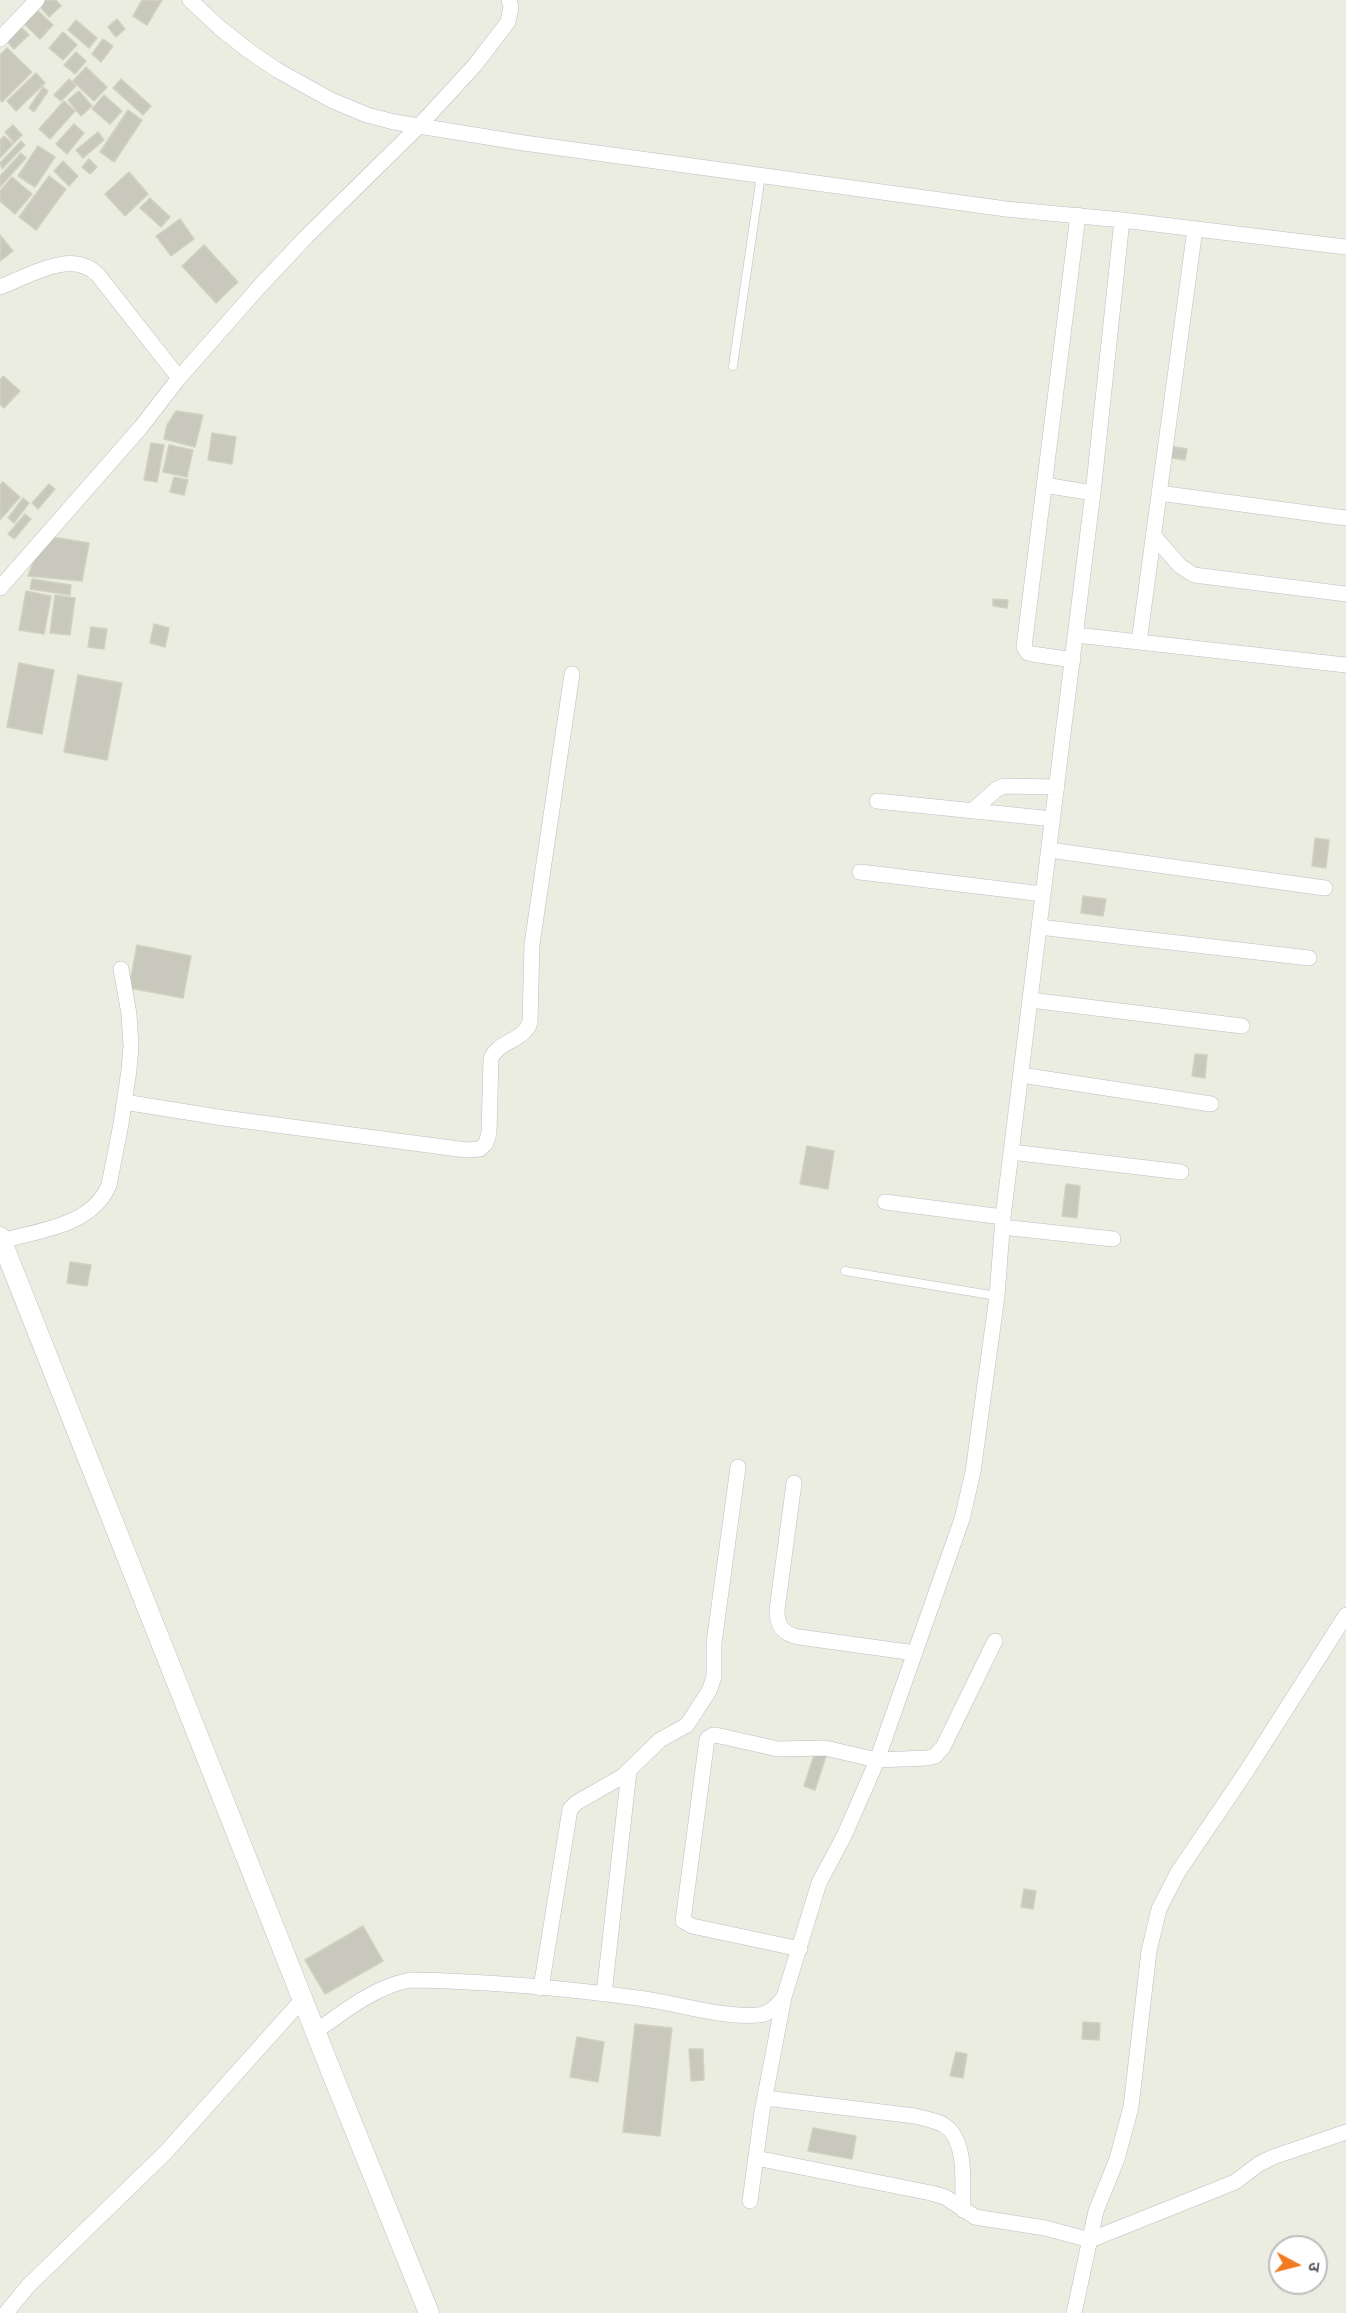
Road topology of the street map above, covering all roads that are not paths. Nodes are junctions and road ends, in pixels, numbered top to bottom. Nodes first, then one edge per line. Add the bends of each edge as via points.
1 (37, 0) edge
2 (190, 0) edge
3 (509, 0) edge
4 (0, 39) edge
5 (419, 126) junction
6 (761, 175) junction
7 (1078, 215) junction
8 (1122, 220) junction
9 (1195, 229) junction
10 (1346, 247) edge
11 (0, 287) edge
12 (733, 366) dead end
13 (179, 378) junction
14 (1044, 485) junction
15 (1093, 493) junction
16 (1159, 493) junction
17 (1346, 518) edge
18 (1153, 535) junction
19 (0, 588) edge
20 (1346, 594) edge
21 (1076, 635) junction
22 (1138, 642) junction
23 (1073, 660) junction
24 (1346, 665) edge
25 (572, 674) dead end
26 (1057, 787) junction
27 (877, 801) dead end
28 (972, 811) junction
29 (1053, 819) junction
30 (1049, 850) junction
31 (860, 872) dead end
32 (1325, 888) dead end
33 (1043, 894) junction
34 (1039, 927) junction
35 (1309, 958) dead end
36 (121, 969) dead end
37 (1030, 1000) junction
38 (1242, 1026) dead end
39 (1021, 1075) junction
40 (124, 1102) junction
41 (1211, 1104) dead end
42 (1011, 1152) junction
43 (1181, 1172) dead end
44 (885, 1202) dead end
45 (1003, 1222) junction
46 (1, 1239) edge
47 (1113, 1239) dead end
48 (845, 1271) dead end
49 (997, 1296) junction
50 (738, 1467) dead end
51 (794, 1483) dead end
52 (1346, 1615) edge
53 (995, 1641) dead end
54 (915, 1653) junction
55 (877, 1760) junction
56 (629, 1771) junction
57 (800, 1949) junction
58 (541, 1988) junction
59 (604, 1994) junction
60 (784, 1997) junction
61 (302, 2000) junction
62 (315, 2032) junction
63 (765, 2098) junction
64 (1346, 2132) edge
65 (756, 2158) junction
66 (750, 2201) dead end
67 (963, 2210) junction
68 (1090, 2240) junction
69 (6, 2313) edge
70 (429, 2313) edge
71 (1074, 2313) edge

1 - 4 street
2 - 5 street via 249,51 306,87 368,115
3 - 5 street via 508,22
5 - 6 street
5 - 13 street via 306,237
6 - 7 street via 1006,209
6 - 12 lane
7 - 8 street
7 - 14 street
8 - 9 street
8 - 15 street
9 - 10 street
9 - 16 street
11 - 13 street via 57,265 86,265 98,274
13 - 19 street
14 - 15 street
14 - 23 street via 1024,647 1028,653
15 - 21 street
16 - 17 street
16 - 18 street
18 - 20 street via 1180,566 1194,575
18 - 22 street
21 - 22 street
21 - 23 street
22 - 24 street
23 - 26 street
25 - 40 street via 532,944 530,1022 522,1035 496,1049 490,1059 489,1133 480,1149
26 - 28 street via 1004,786
26 - 29 street
27 - 28 street
28 - 29 street
29 - 30 street
30 - 32 street
30 - 33 street
31 - 33 street
33 - 34 street
34 - 35 street
34 - 37 street
36 - 40 street via 131,1031
37 - 38 street
37 - 39 street
39 - 41 street
39 - 42 street
40 - 46 street via 109,1185 95,1208 69,1222
42 - 43 street
42 - 45 street
44 - 45 street
45 - 47 street
45 - 49 street
46 - 61 street
48 - 49 lane
49 - 54 street via 966,1506
50 - 56 street via 714,1643 713,1683 687,1725 660,1740
51 - 54 street via 777,1610 781,1629 799,1637
52 - 68 street via 1178,1872 1159,1909 1149,1951 1131,2107
53 - 55 street via 939,1752 927,1758
54 - 55 street
55 - 57 street via 819,1883
55 - 57 street via 825,1748 791,1750 713,1735 707,1739 683,1921
56 - 58 street via 570,1809
56 - 59 street
57 - 60 street
58 - 59 street
58 - 62 street via 410,1980 393,1983
59 - 60 street via 745,2015 763,2015 777,2007
60 - 63 street
61 - 62 street
61 - 69 street via 166,2152 28,2286
62 - 70 street
63 - 65 street
63 - 67 street via 915,2116 950,2129 961,2160
64 - 68 street via 1273,2157 1235,2182
65 - 66 street
65 - 67 street via 931,2193 945,2197
67 - 68 street via 975,2217
68 - 71 street

